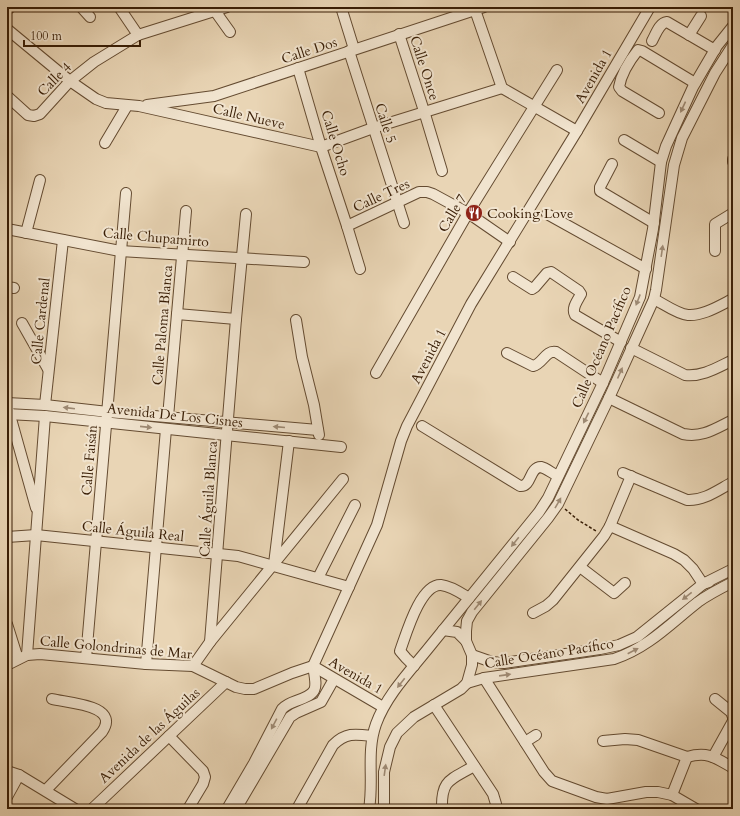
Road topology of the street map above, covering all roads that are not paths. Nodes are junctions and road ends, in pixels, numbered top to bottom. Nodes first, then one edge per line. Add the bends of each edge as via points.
1 (11, 7) edge
2 (81, 7) edge
3 (119, 7) edge
4 (227, 7) edge
5 (341, 7) edge
6 (650, 7) edge
7 (478, 8) edge
8 (7, 10) edge
9 (215, 11) junction
10 (701, 16) dead end
11 (90, 17) dead end
12 (733, 26) edge
13 (7, 29) edge
14 (230, 32) dead end
15 (400, 34) junction
16 (138, 35) junction
17 (689, 35) junction
18 (652, 41) dead end
19 (352, 50) junction
20 (715, 50) junction
21 (732, 50) edge
22 (298, 68) junction
23 (557, 70) dead end
24 (70, 81) junction
25 (695, 83) junction
26 (502, 88) junction
27 (7, 96) edge
28 (127, 106) junction
29 (139, 106) junction
30 (534, 106) junction
31 (424, 111) junction
32 (659, 113) dead end
33 (373, 128) junction
34 (577, 131) junction
35 (671, 134) junction
36 (682, 138) junction
37 (624, 140) dead end
38 (105, 143) dead end
39 (321, 147) junction
40 (733, 159) edge
41 (661, 162) junction
42 (733, 162) edge
43 (612, 164) dead end
44 (442, 171) dead end
45 (40, 180) dead end
46 (126, 193) dead end
47 (397, 202) junction
48 (186, 211) dead end
49 (468, 213) junction
50 (733, 213) edge
51 (246, 214) dead end
52 (547, 214) dead end
53 (404, 223) dead end
54 (654, 224) junction
55 (347, 226) junction
56 (7, 229) edge
57 (26, 233) junction
58 (63, 240) junction
59 (510, 242) junction
60 (120, 251) junction
61 (715, 251) dead end
62 (181, 254) junction
63 (242, 258) junction
64 (304, 262) dead end
65 (360, 269) dead end
66 (646, 269) junction
67 (513, 277) dead end
68 (654, 299) junction
69 (733, 299) edge
70 (177, 314) junction
71 (236, 319) junction
72 (296, 320) dead end
73 (22, 323) dead end
74 (621, 342) junction
75 (631, 348) junction
76 (507, 353) dead end
77 (733, 360) edge
78 (48, 369) junction
79 (376, 373) dead end
80 (603, 383) junction
81 (609, 398) junction
82 (45, 405) junction
83 (8, 409) edge
84 (45, 416) junction
85 (107, 417) junction
86 (168, 417) junction
87 (733, 420) edge
88 (227, 422) junction
89 (422, 426) dead end
90 (166, 429) junction
91 (318, 430) junction
92 (226, 434) junction
93 (288, 441) junction
94 (320, 444) junction
95 (341, 447) dead end
96 (569, 454) junction
97 (579, 460) junction
98 (558, 476) junction
99 (343, 479) dead end
100 (732, 485) edge
101 (354, 505) dead end
102 (38, 516) junction
103 (610, 526) junction
104 (36, 535) junction
105 (7, 537) edge
106 (96, 541) junction
107 (155, 547) junction
108 (218, 554) junction
109 (274, 565) junction
110 (580, 567) junction
111 (733, 569) edge
112 (733, 576) edge
113 (318, 578) junction
114 (733, 582) edge
115 (625, 583) dead end
116 (703, 584) junction
117 (349, 587) junction
118 (469, 598) junction
119 (532, 612) dead end
120 (7, 624) edge
121 (443, 630) junction
122 (466, 641) junction
123 (210, 642) junction
124 (27, 654) junction
125 (472, 655) junction
126 (86, 658) junction
127 (18, 659) junction
128 (146, 664) junction
129 (7, 665) edge
130 (193, 666) junction
131 (313, 666) junction
132 (414, 666) junction
133 (484, 678) junction
134 (334, 679) junction
135 (226, 682) junction
136 (467, 683) junction
137 (316, 686) junction
138 (327, 693) junction
139 (52, 699) dead end
140 (715, 699) dead end
141 (434, 705) junction
142 (384, 707) junction
143 (282, 709) junction
144 (290, 717) junction
145 (733, 717) edge
146 (733, 721) edge
147 (536, 735) dead end
148 (169, 736) junction
149 (372, 736) junction
150 (525, 742) junction
151 (603, 742) dead end
152 (713, 756) junction
153 (687, 757) junction
154 (257, 765) junction
155 (474, 766) junction
156 (733, 768) edge
157 (7, 771) edge
158 (20, 775) junction
159 (46, 790) junction
160 (672, 795) junction
161 (7, 797) edge
162 (97, 807) edge
163 (75, 809) edge
164 (188, 809) edge
165 (227, 809) edge
166 (236, 809) edge
167 (297, 809) edge
168 (369, 809) edge
169 (384, 809) edge
170 (442, 809) edge
171 (496, 809) edge
172 (696, 809) edge

1 - 8 street
2 - 11 street
3 - 16 street
4 - 9 street, Calle 4
5 - 19 street
6 - 34 street, Avenida 1
7 - 15 street, Calle Dos
7 - 26 street
9 - 14 street
9 - 16 street, Calle 4
10 - 17 street
12 - 20 street, Calle Océano Pacífico
13 - 24 street, Calle Nueve
15 - 19 street, Calle Dos
15 - 31 street, Calle Once
16 - 24 street, Calle 4 via 94,62
17 - 18 street via 663,22
17 - 20 street
19 - 22 street, Calle Dos
19 - 33 street, Calle 5
20 - 25 street, Calle Océano Pacífico
21 - 36 street, Calle Océano Pacífico via 715,73
22 - 29 street, Calle Dos via 214,96
22 - 39 street, Calle Ocho
23 - 30 street, Calle 7
24 - 27 street, Calle 4 via 40,114 34,116
24 - 28 street, Calle Nueve via 101,101
25 - 32 street via 638,50 618,87
25 -> 35 street, Calle Océano Pacífico
26 - 30 street
26 - 31 street
28 - 29 street, Calle Nueve
28 - 38 street
29 - 39 street, Calle Nueve
30 - 34 street
30 - 49 street, Calle 7
31 - 33 street
31 - 44 street, Calle Once
33 - 39 street
33 - 47 street, Calle 5
34 - 59 street, Avenida 1
35 - 36 street
35 - 41 street, Calle Océano Pacífico
68 -> 36 street, Calle Océano Pacífico via 674,165
37 - 41 street
39 - 55 street, Calle Ocho
40 - 42 street
41 - 54 street, Calle Océano Pacífico
43 - 54 street via 600,191
45 - 57 street
46 - 60 street, Calle Faisán
47 - 49 street, Calle Tres via 419,192 427,192
47 - 53 street, Calle 5
47 - 55 street, Calle Tres
48 - 62 street, Calle Paloma Blanca
49 - 59 street
49 - 79 street, Calle 7
50 - 61 street via 715,224
51 - 63 street, Calle Águila Blanca
52 - 66 street
54 - 66 street, Calle Océano Pacífico
55 - 65 street, Calle Ocho
56 - 57 street, Calle Chupamirto
57 - 58 street, Calle Chupamirto
58 - 60 street, Calle Chupamirto
58 - 78 street, Calle Cardenal
59 - 117 street, Avenida 1 via 471,304 407,426 377,525
60 - 62 street, Calle Chupamirto
60 - 85 street, Calle Faisán
62 - 63 street, Calle Chupamirto
62 - 70 street, Calle Paloma Blanca
63 - 64 street, Calle Chupamirto
63 - 71 street, Calle Águila Blanca
66 -> 74 street, Calle Océano Pacífico via 640,297
67 - 74 street via 532,289 551,272 580,291 574,308 575,315
68 - 69 street via 688,315 698,315
68 - 75 street, Calle Océano Pacífico
70 - 71 street
70 - 86 street, Calle Paloma Blanca
71 - 88 street, Calle Águila Blanca
72 - 91 street
73 - 78 street
74 - 80 street, Calle Océano Pacífico
75 - 77 street via 686,375 704,374
81 -> 75 street, Calle Océano Pacífico
76 - 80 street via 534,366 548,353 556,352
78 - 82 street, Calle Cardenal
80 -> 96 street, Calle Océano Pacífico
81 - 87 street via 692,436
81 - 97 street, Calle Océano Pacífico
82 - 83 street, Avenida De Los Cisnes
85 -> 82 street, Avenida De Los Cisnes
83 - 84 street, Avenida De Los Cisnes
83 - 102 street
84 - 85 street, Avenida De Los Cisnes
84 - 102 street
85 - 86 street, Avenida De Los Cisnes
85 -> 90 street, Avenida De Los Cisnes
85 - 106 street, Calle Faisán
86 - 88 street, Avenida De Los Cisnes
91 -> 88 street, Avenida De Los Cisnes
88 - 92 street, Calle Águila Blanca
89 - 98 street via 520,486 527,484 538,468 542,467
90 - 92 street, Avenida De Los Cisnes
90 - 107 street
91 - 94 street
92 - 93 street, Avenida De Los Cisnes
92 - 108 street, Calle Águila Blanca
93 - 94 street, Avenida De Los Cisnes
93 - 109 street
94 - 95 street, Avenida De Los Cisnes
96 - 97 street
96 - 98 street, Calle Océano Pacífico
122 -> 97 street, Calle Océano Pacífico via 467,621 472,612 558,504
98 -> 118 street, Calle Océano Pacífico via 539,512
99 - 109 street
100 - 103 street via 702,499 687,500 627,475
101 - 113 street
102 - 104 street
103 - 110 street
103 - 116 street via 684,560
104 - 105 street, Calle Águila Real
104 - 106 street, Calle Águila Real
104 - 124 street
106 - 107 street, Calle Águila Real
106 - 126 street, Calle Faisán
107 - 108 street, Calle Águila Real
107 - 128 street
108 - 109 street, Calle Águila Real
108 - 123 street, Calle Águila Blanca
109 - 113 street, Calle Águila Real
109 - 123 street
110 - 115 street via 614,593
110 - 119 street via 554,600
111 - 116 street, Calle Océano Pacífico
112 - 116 street
113 - 117 street, Calle Águila Real
133 -> 114 street, Calle Océano Pacífico via 626,654 657,636 709,594
116 -> 125 street, Calle Océano Pacífico via 636,637 619,645 504,664
117 - 131 street, Avenida 1
118 - 121 street, Calle Océano Pacífico
118 - 132 street via 448,586 439,585 431,588 423,597 409,624 400,651
120 - 127 street
121 - 122 street via 457,632
121 - 132 street, Calle Océano Pacífico
122 - 125 street, Calle Océano Pacífico
123 - 130 street
124 - 126 street, Calle Golondrinas de Mar
124 - 127 street, Calle Golondrinas de Mar
125 - 136 street, Calle Océano Pacífico
126 - 128 street, Calle Golondrinas de Mar
127 - 129 street, Calle Golondrinas de Mar
128 - 130 street, Calle Golondrinas de Mar
130 - 135 street, Calle Golondrinas de Mar
131 - 134 street, Avenida 1
131 - 135 street, Calle Golondrinas de Mar via 254,689 245,689
131 - 137 street
132 -> 142 street, Calle Océano Pacífico
133 - 136 street, Calle Océano Pacífico
133 - 150 street
134 - 138 street
134 - 142 street, Avenida 1
135 - 148 street, Avenida de las Águilas
136 - 141 street, Calle Océano Pacífico
137 - 138 street
137 - 143 street via 312,695
138 - 144 street via 318,705
139 - 159 street via 102,711 106,726
140 - 145 street via 731,712
141 - 155 street
169 -> 141 street, Calle Océano Pacífico via 384,772 390,747 403,726
142 - 149 street, Calle Océano Pacífico
143 - 144 street
143 -> 154 street
144 - 154 street
146 - 152 street
147 - 150 street
148 - 162 street, Avenida de las Águilas
148 - 164 street via 206,777
149 - 167 street via 348,735 340,738 333,745
149 - 168 street, Calle Océano Pacífico
150 - 160 street via 544,772 552,781 564,786 607,798 646,792
151 - 153 street via 638,740
152 - 153 street via 705,754
152 - 156 street
153 - 160 street
154 - 165 street
154 - 166 street
155 - 170 street via 449,781 442,795
155 - 171 street via 493,794
157 - 158 street
158 - 159 street
158 - 161 street
159 - 163 street
160 - 172 street

